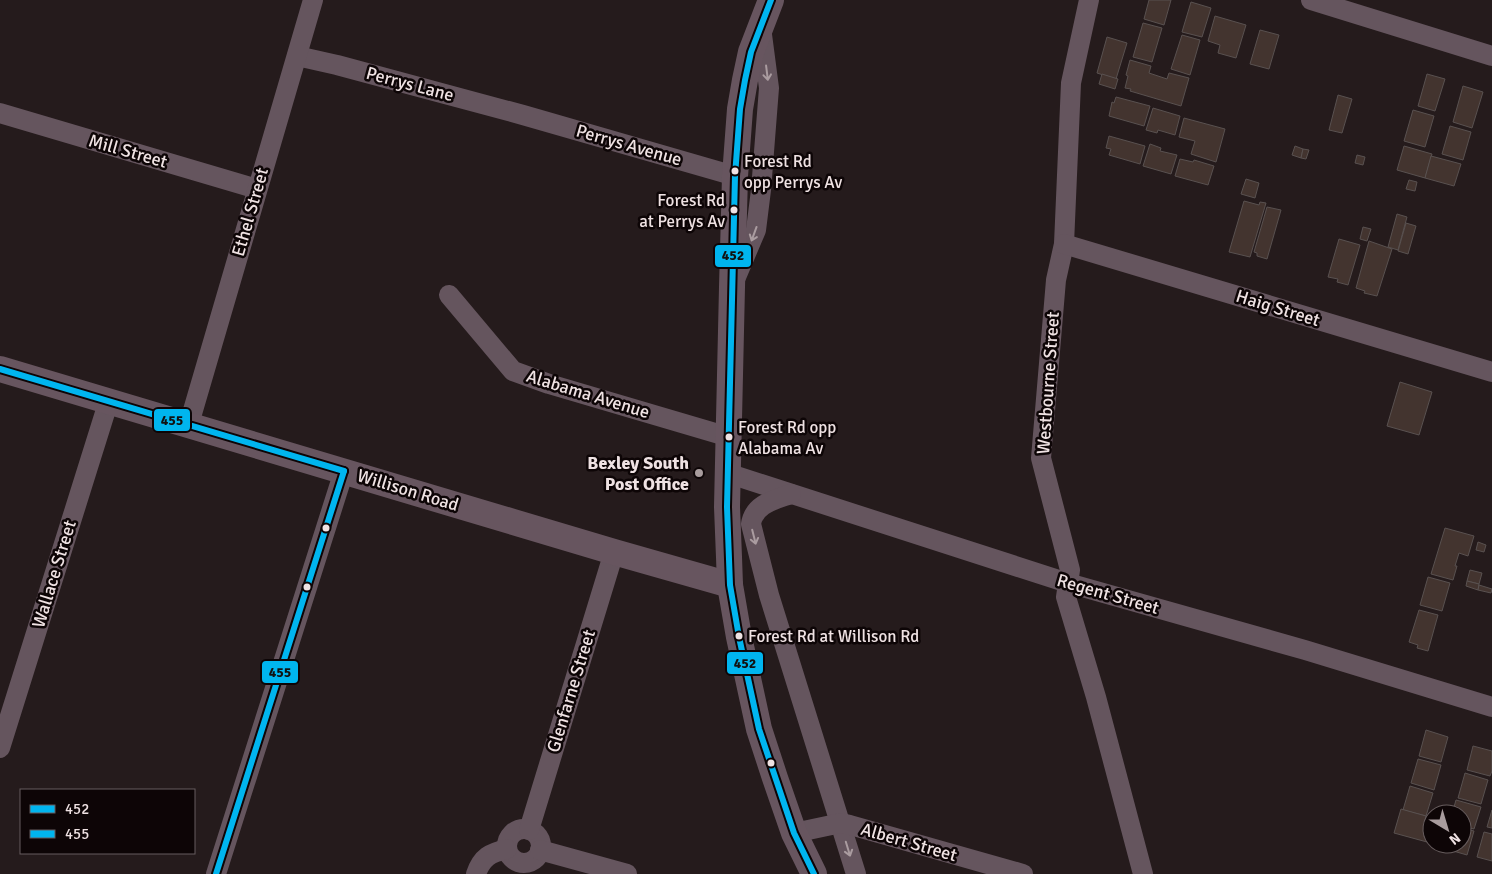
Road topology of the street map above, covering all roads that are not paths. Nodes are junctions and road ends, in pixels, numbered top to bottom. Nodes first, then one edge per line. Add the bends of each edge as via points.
1 (313, 0) edge
2 (771, 0) edge
3 (1089, 0) edge
4 (1312, 0) edge
5 (761, 25) junction
6 (297, 56) junction
7 (1492, 56) edge
8 (0, 113) edge
9 (523, 115) joint
10 (735, 176) junction
11 (257, 189) junction
12 (1064, 244) junction
13 (732, 287) junction
14 (449, 295) dead end
15 (0, 369) edge
16 (1492, 372) edge
17 (109, 400) junction
18 (189, 424) junction
19 (729, 437) junction
20 (344, 471) junction
21 (727, 473) junction
22 (791, 494) junction
23 (614, 552) junction
24 (1068, 583) junction
25 (730, 585) junction
26 (1492, 707) edge
27 (0, 748) edge
28 (841, 823) junction
29 (529, 830) junction
30 (794, 833) junction
31 (507, 849) junction
32 (534, 862) edge
33 (216, 874) edge
34 (476, 874) edge
35 (627, 874) edge
36 (814, 874) edge
37 (856, 874) edge
38 (1023, 874) edge
39 (1143, 874) edge

1 - 6 street, Ethel Street
2 - 5 main road
3 - 12 street, Westbourne Street via 1071,83
4 - 7 street
5 - 10 main road via 744,80
5 -> 13 street via 769,88 761,190 756,230
6 - 9 street, Perrys Lane
6 - 11 street, Ethel Street
8 - 11 street, Mill Street
9 - 10 street, Perrys Avenue
10 - 13 main road
11 - 18 street, Ethel Street
12 - 16 street, Haig Street
12 - 24 street, Westbourne Street via 1056,280 1041,458 1070,570
13 - 19 main road
14 - 19 street, Alabama Avenue via 513,371
15 - 17 main road, Willison Road
17 - 18 main road, Willison Road
17 - 27 street, Wallace Street
18 - 20 main road, Willison Road
19 - 21 main road
20 - 23 main road, Willison Road
20 - 33 street
21 - 22 street, Regent Street
21 - 25 main road
22 - 24 street, Regent Street
22 -> 28 street via 759,508 751,524 769,593
23 - 25 main road, Willison Road
23 - 29 street, Glenfarne Street
24 - 26 street, Regent Street
24 - 39 street, Westbourne Street via 1066,597
25 - 30 main road via 759,729
28 - 30 street, Albert Street
28 -> 37 street
28 - 38 street, Albert Street
29 - 31 street via 513,833
29 - 32 street via 540,844
30 - 36 main road
31 - 32 street via 517,862
31 - 34 street via 489,855
32 - 35 street

